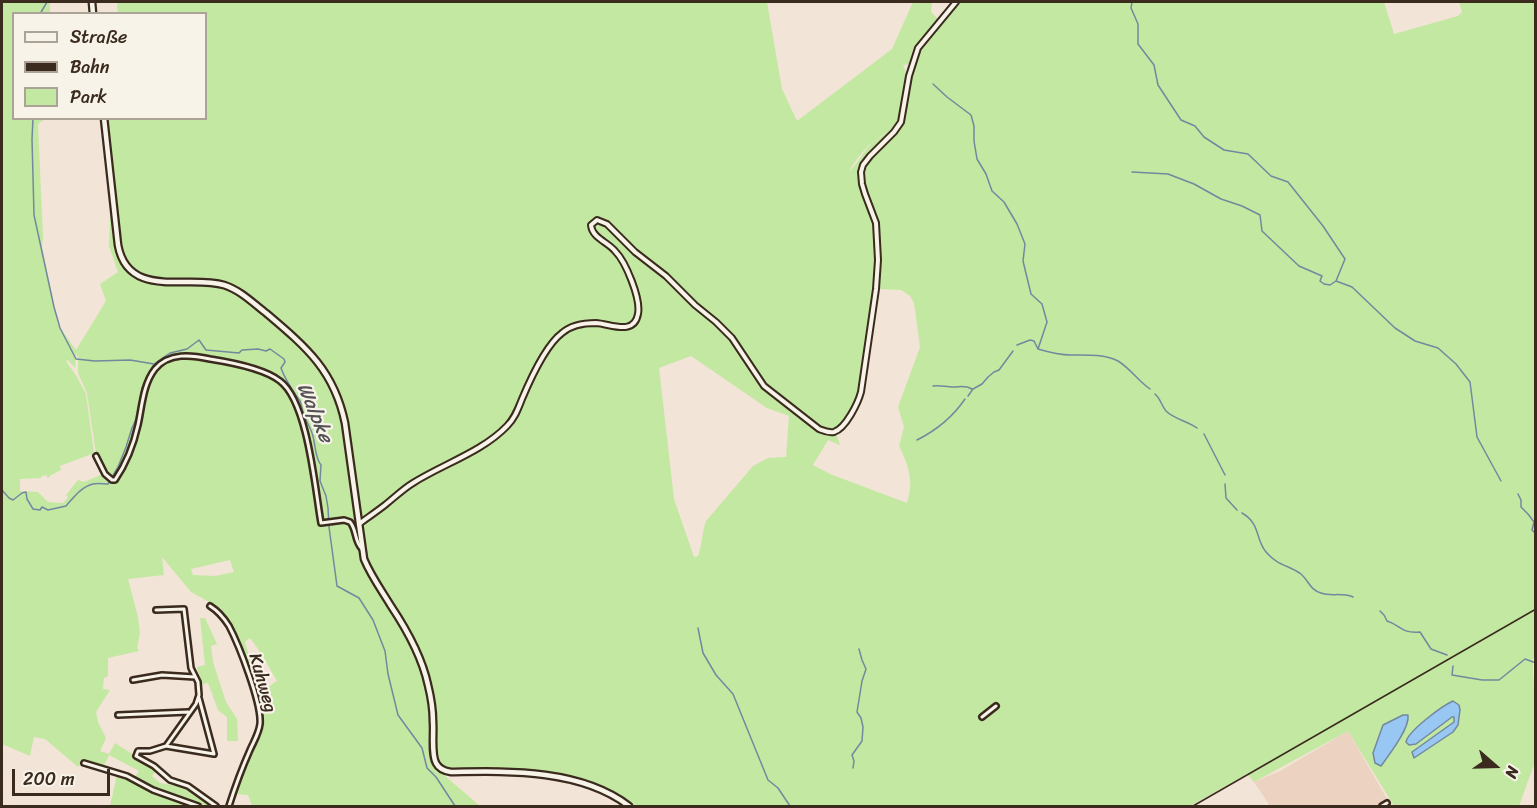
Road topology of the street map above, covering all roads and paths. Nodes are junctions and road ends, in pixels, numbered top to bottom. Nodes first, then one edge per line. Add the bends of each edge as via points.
1 (957, 2) edge
2 (104, 120) edge
3 (96, 456) dead end
4 (359, 524) junction
5 (362, 549) junction
6 (210, 606) dead end
7 (156, 610) dead end
8 (195, 676) junction
9 (133, 680) dead end
10 (198, 695) junction
11 (996, 706) dead end
12 (190, 712) junction
13 (118, 715) dead end
14 (982, 717) dead end
15 (166, 746) junction
16 (84, 763) dead end
17 (1387, 803) dead end
18 (198, 807) edge
19 (216, 807) edge
20 (229, 807) edge
21 (629, 807) edge
22 (1382, 807) edge

1 - 4 street via 918,48 901,122 861,172 876,223 878,272 861,392 855,408 838,429 819,429 764,386 716,322 607,224 597,220 591,225 593,233 618,254 632,284 639,306 635,322 624,328 585,324 561,333 505,428 483,445 414,482
2 - 4 main road via 117,238 123,260 136,274 150,280 214,282 235,290 314,357 341,406
3 - 5 street via 110,479 115,480 138,429 146,388 155,369 166,360 184,355 201,357 263,372 280,381 292,394 302,420 321,523 350,522
4 - 5 main road
5 - 21 main road via 368,569 410,639 424,673 431,699 435,760 440,768 572,780 599,789
6 - 20 street, Kuhweg via 229,627 260,711 259,731
7 - 8 street via 184,609
8 - 9 street via 162,675
8 - 10 street
10 - 12 street
10 - 15 street via 214,754
11 - 14 street
12 - 13 street
12 - 15 street
15 - 19 street via 138,751 136,756
16 - 18 street via 127,776
17 - 22 street

